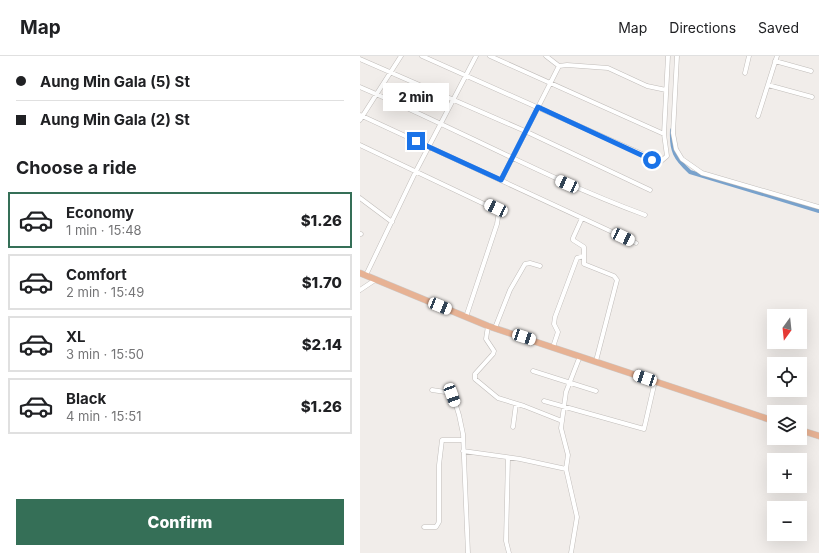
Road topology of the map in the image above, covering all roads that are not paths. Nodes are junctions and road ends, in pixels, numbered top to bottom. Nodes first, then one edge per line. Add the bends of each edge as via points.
1 (400, 56) edge
2 (422, 56) edge
3 (476, 56) edge
4 (490, 56) edge
5 (546, 56) edge
6 (668, 56) edge
7 (677, 56) edge
8 (749, 56) edge
9 (776, 58) edge
10 (360, 59) edge
11 (559, 66) junction
12 (811, 71) dead end
13 (391, 72) junction
14 (745, 72) dead end
15 (466, 75) junction
16 (550, 83) junction
17 (768, 85) junction
18 (360, 87) edge
19 (666, 90) junction
20 (376, 94) junction
21 (812, 97) dead end
22 (453, 100) junction
23 (538, 107) junction
24 (758, 116) dead end
25 (361, 117) edge
26 (442, 123) junction
27 (525, 131) junction
28 (664, 134) junction
29 (360, 145) edge
30 (429, 147) junction
31 (512, 159) junction
32 (416, 172) junction
33 (501, 180) junction
34 (650, 190) dead end
35 (360, 198) edge
36 (819, 207) edge
37 (645, 215) dead end
38 (582, 218) junction
39 (392, 222) junction
40 (636, 243) dead end
41 (584, 256) junction
42 (540, 266) dead end
43 (363, 274) edge
44 (374, 280) junction
45 (360, 290) edge
46 (466, 317) junction
47 (488, 326) junction
48 (496, 328) junction
49 (553, 347) junction
50 (580, 356) junction
51 (596, 361) junction
52 (533, 372) dead end
53 (655, 381) junction
54 (569, 383) junction
55 (432, 390) dead end
56 (596, 391) dead end
57 (544, 401) dead end
58 (516, 404) junction
59 (564, 406) junction
60 (767, 419) edge
61 (562, 421) junction
62 (513, 427) dead end
63 (807, 432) edge
64 (819, 436) edge
65 (463, 440) junction
66 (463, 451) junction
67 (508, 458) junction
68 (566, 469) junction
69 (424, 527) dead end
70 (468, 553) edge
71 (509, 553) edge
72 (571, 553) edge

1 - 13 street
2 - 15 street
3 - 15 street
4 - 16 street
5 - 11 street
6 - 19 street
7 - 36 street via 673,133 676,149 682,159 702,173
8 - 14 street
9 - 12 street
9 - 17 street
10 - 13 street
11 - 16 street
11 - 19 street via 567,64 608,68 647,86
13 - 20 street
13 - 22 street
15 - 22 street
15 - 23 street
16 - 23 street
16 - 28 street
17 - 21 street
17 - 24 street
18 - 20 street
19 - 28 street
20 - 25 street
20 - 26 street
22 - 26 street
22 - 27 street
23 - 27 street
23 - 28 street via 660,162 667,156
25 - 30 street
26 - 30 street
26 - 31 street
27 - 31 street
27 - 34 street
29 - 32 street
30 - 32 street
30 - 33 street
31 - 33 street
31 - 37 street via 596,197
32 - 39 street
32 - 46 street via 499,211 500,216
33 - 38 street
35 - 39 street
38 - 40 street
38 - 41 street via 573,240 584,247
39 - 43 street
41 - 49 street via 577,258 555,317 554,324 558,332
41 - 51 street via 584,264 614,276 617,280
42 - 48 street via 525,264 510,290
43 - 44 main road
44 - 45 street
44 - 46 main road
46 - 47 main road
47 - 48 main road
47 - 58 street via 486,339 492,346 493,354 475,374 475,379 498,398
48 - 49 main road
49 - 50 main road
50 - 51 main road
50 - 54 street
51 - 53 main road
52 - 54 street
53 - 59 street via 644,430
53 - 60 main road
54 - 56 street
54 - 59 street
55 - 65 street via 452,394
57 - 59 street
58 - 61 street
58 - 62 street
59 - 61 street
61 - 68 street via 563,439 568,455
63 - 64 main road
65 - 66 street
65 - 69 street via 442,440 438,522 436,526
66 - 67 street
66 - 70 street
67 - 68 street
67 - 71 street via 506,541
68 - 72 street via 577,517

